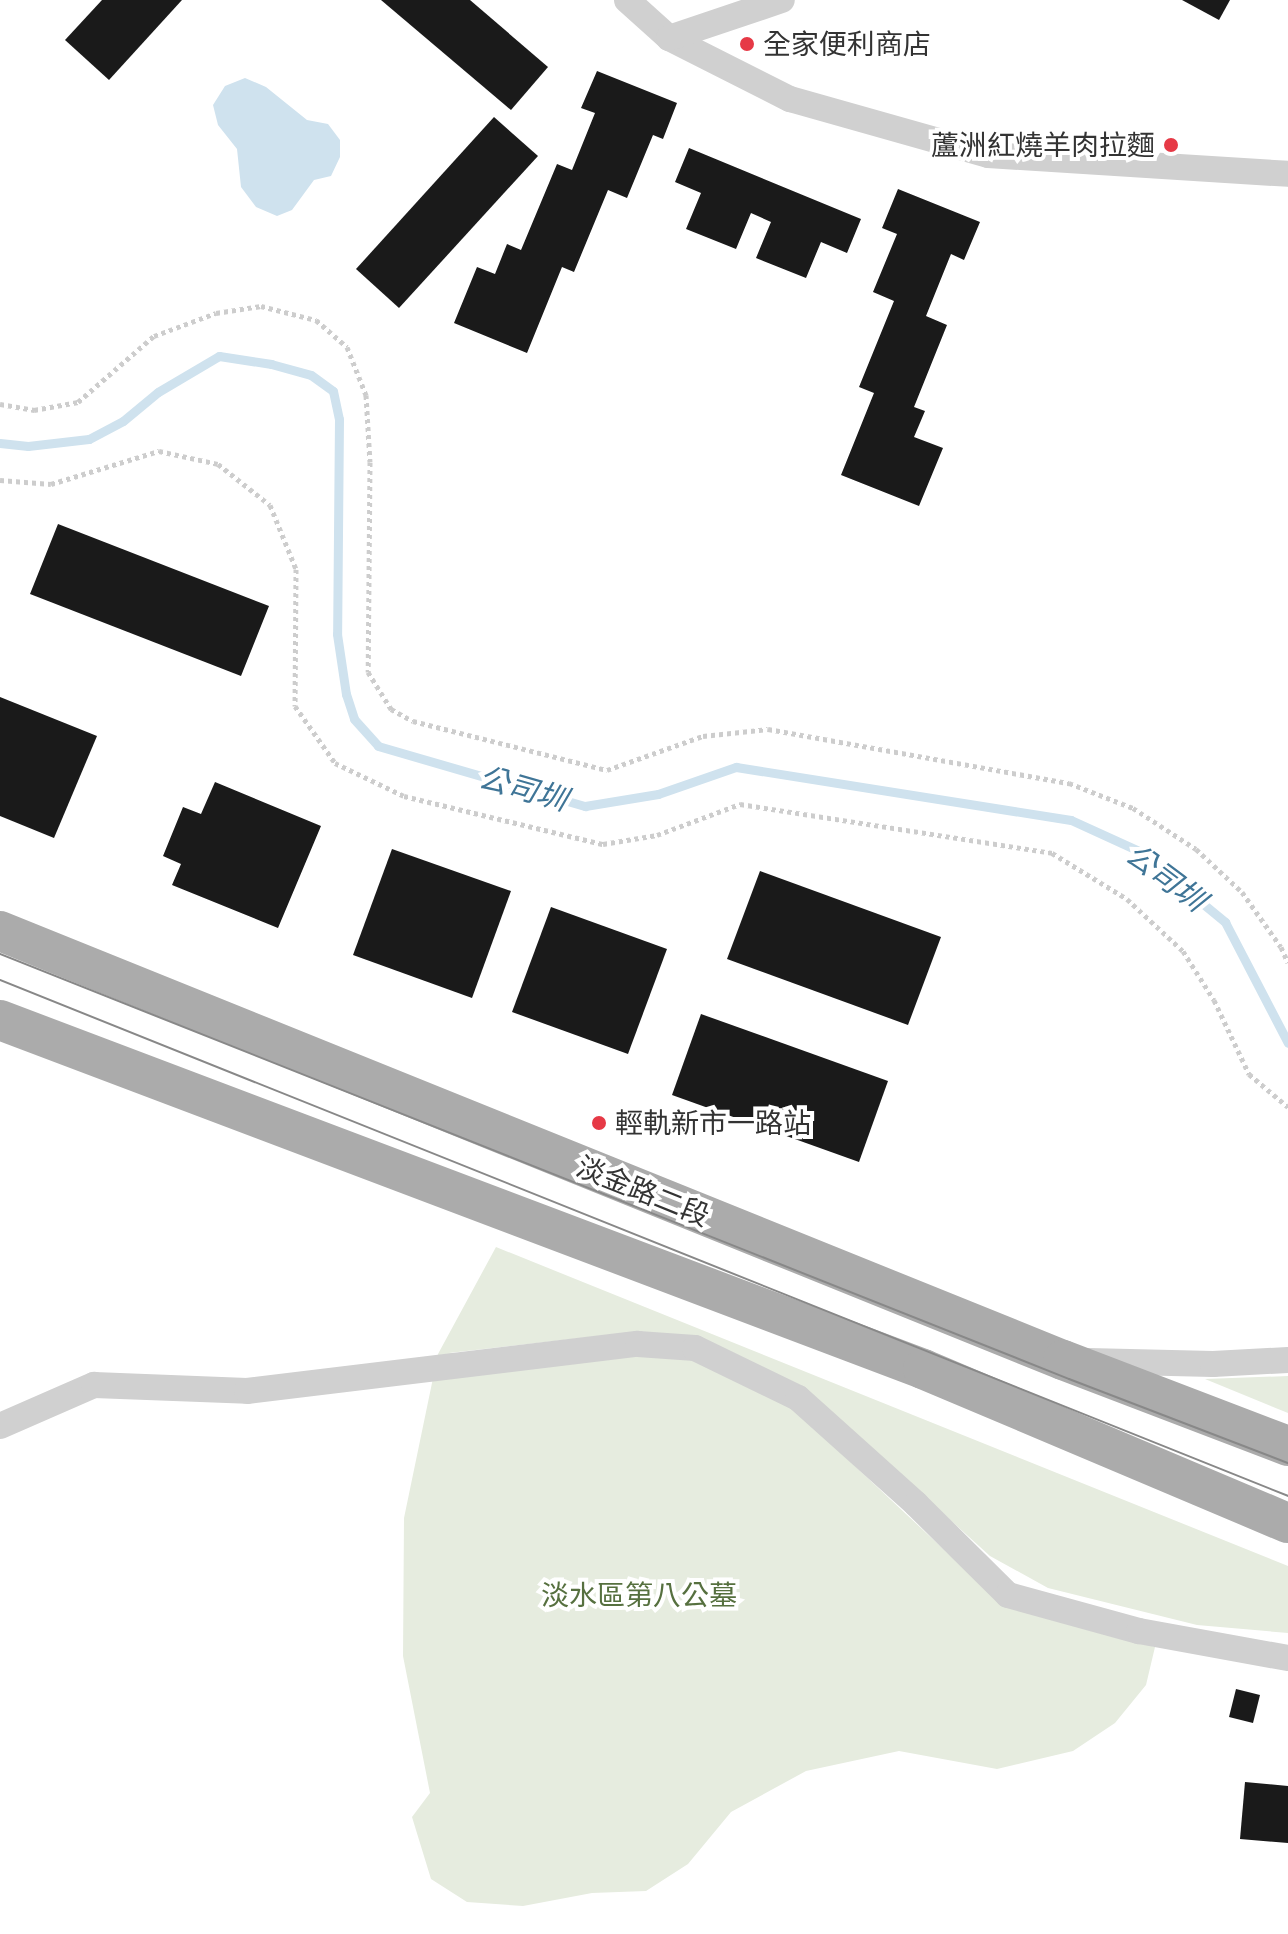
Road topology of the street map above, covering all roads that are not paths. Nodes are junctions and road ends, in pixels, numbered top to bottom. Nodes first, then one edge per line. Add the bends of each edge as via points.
1 (627, 0) edge
2 (782, 0) edge
3 (669, 38) junction
4 (1288, 174) edge
5 (0, 931) edge
6 (0, 1020) edge
7 (1063, 1360) junction
8 (1288, 1360) edge
9 (0, 1426) edge
10 (1288, 1446) edge
11 (1288, 1523) edge
12 (1288, 1658) edge

1 - 3 street
2 - 3 street
3 - 4 street via 790,99 988,155
5 - 7 main road, 淡金路二段
6 - 11 main road via 923,1369
7 - 8 street
7 - 10 main road, 淡金路二段
9 - 12 street via 94,1385 247,1391 638,1344 695,1348 798,1398 1008,1595 1139,1631

